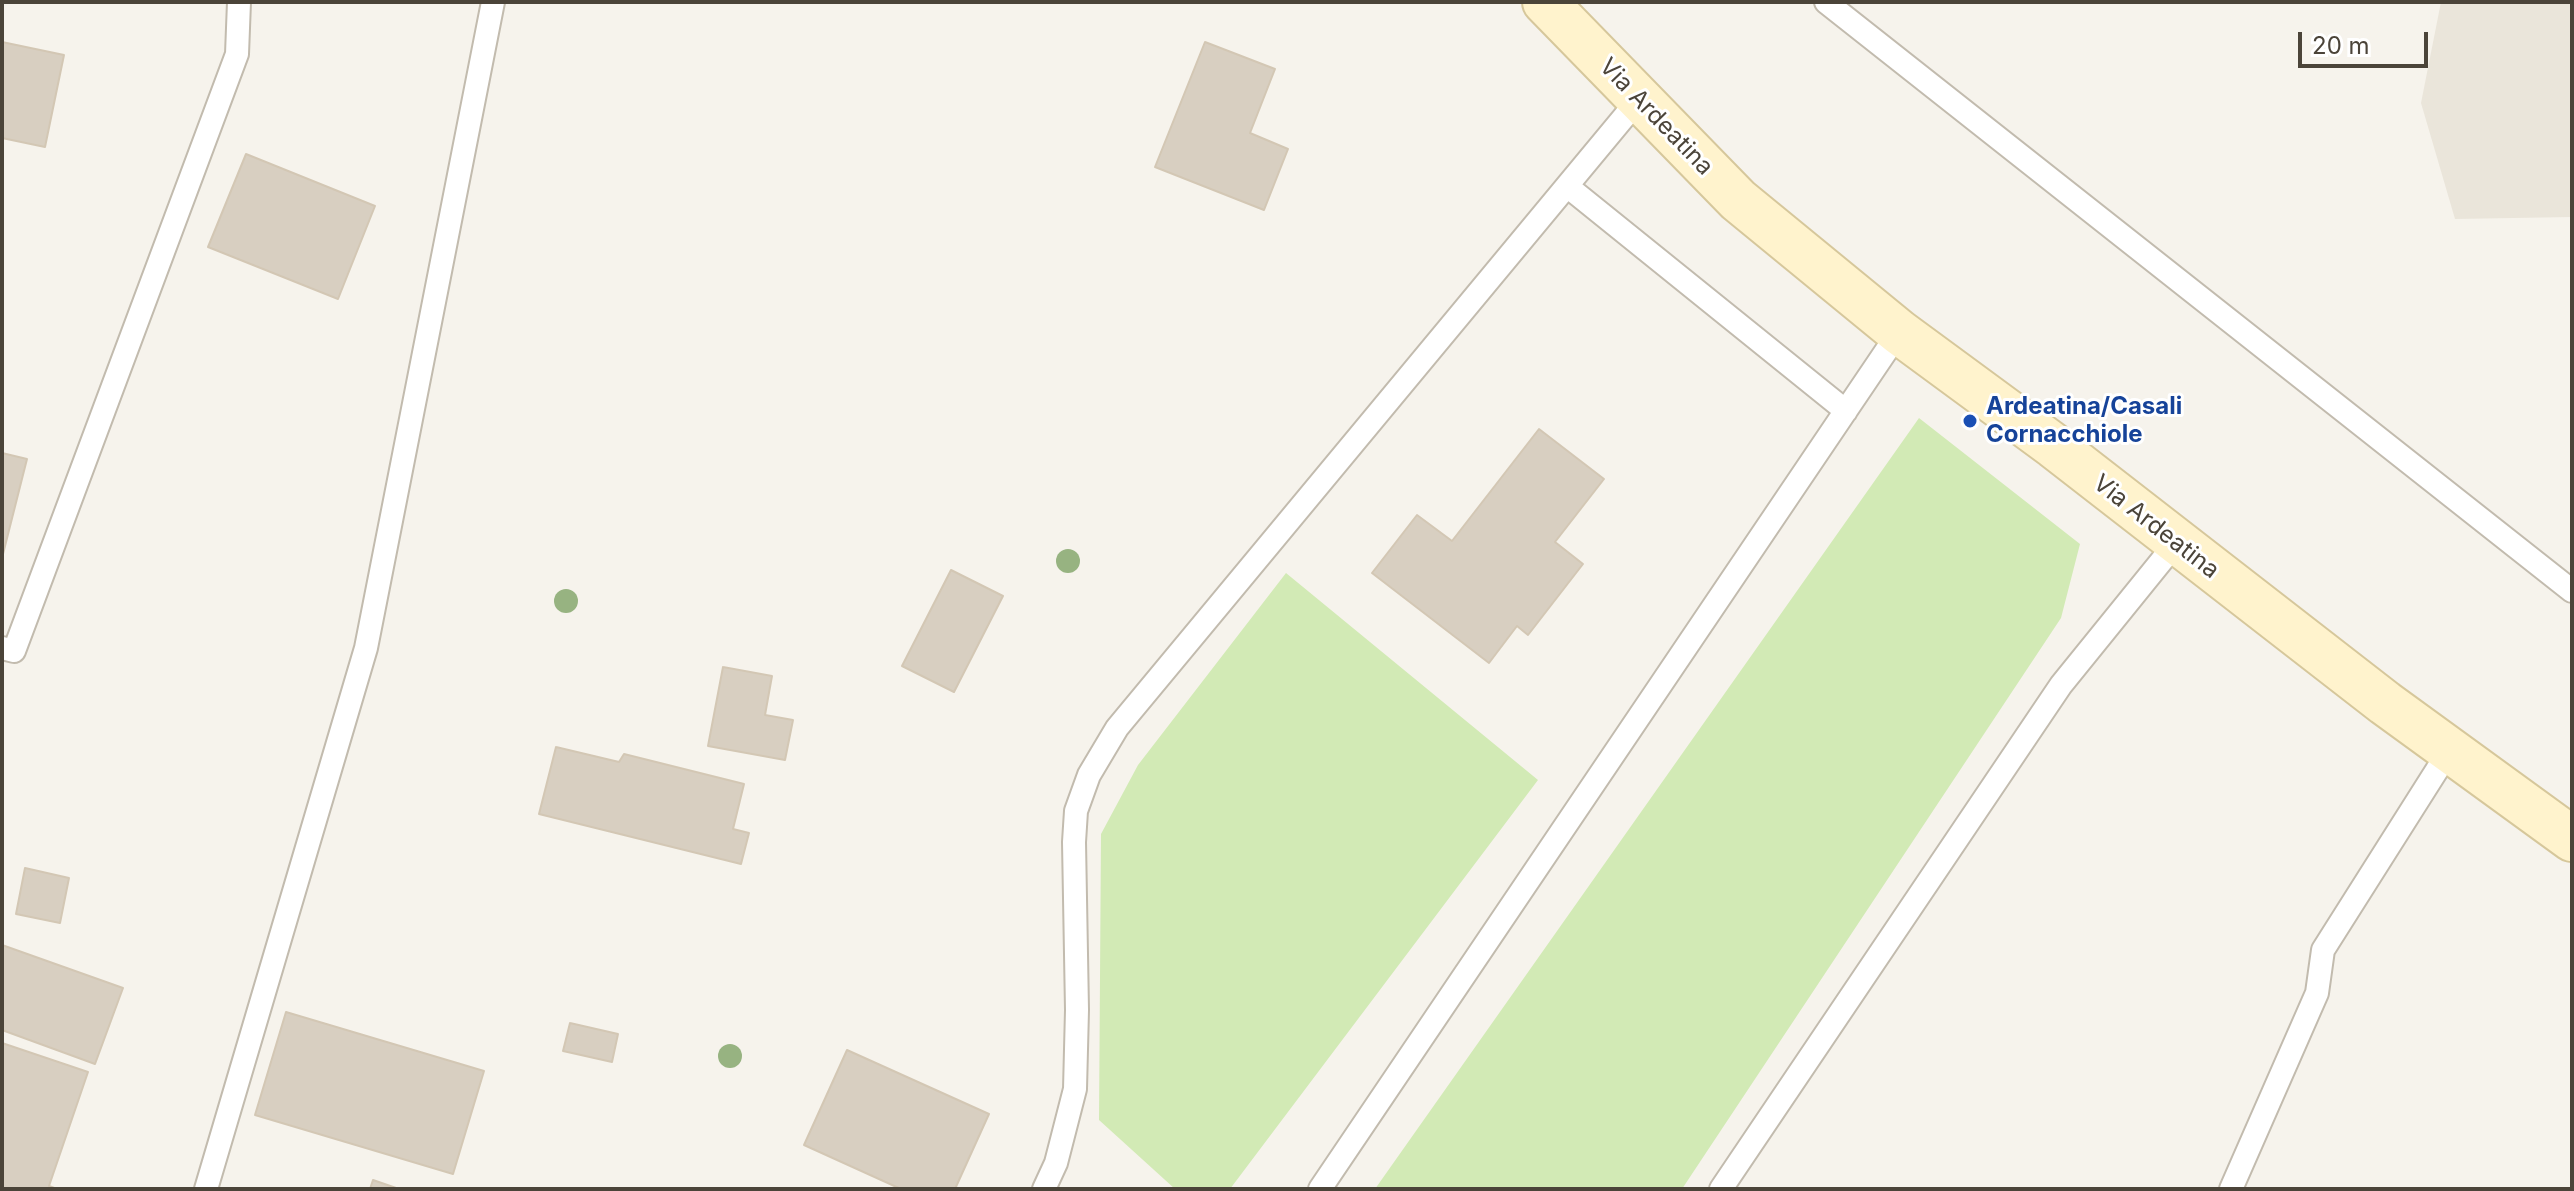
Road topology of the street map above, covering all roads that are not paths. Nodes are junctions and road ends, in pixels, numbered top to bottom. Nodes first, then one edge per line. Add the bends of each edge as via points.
1 (239, 2) edge
2 (493, 2) edge
3 (1545, 2) edge
4 (1826, 2) edge
5 (1639, 99) junction
6 (1567, 186) junction
7 (1899, 332) junction
8 (1846, 411) junction
9 (2176, 543) junction
10 (2572, 591) edge
11 (2, 648) edge
12 (2449, 751) junction
13 (2572, 839) edge
14 (206, 1189) edge
15 (1044, 1189) edge
16 (1320, 1189) edge
17 (1721, 1189) edge
18 (2231, 1189) edge

1 - 11 lane via 240,35 231,69 14,651
2 - 14 lane via 366,648
3 - 5 main road, Via Ardeatina
4 - 10 lane
5 - 6 lane
5 - 7 main road, Via Ardeatina via 1738,200
6 - 8 lane
6 - 15 lane via 1117,728 1089,775 1076,811 1074,842 1075,1089
7 - 8 lane
7 - 9 main road, Via Ardeatina
8 - 16 lane
9 - 12 main road, Via Ardeatina
9 - 17 lane via 2061,685
12 - 13 main road, Via Ardeatina
12 - 18 lane via 2323,950 2317,993

